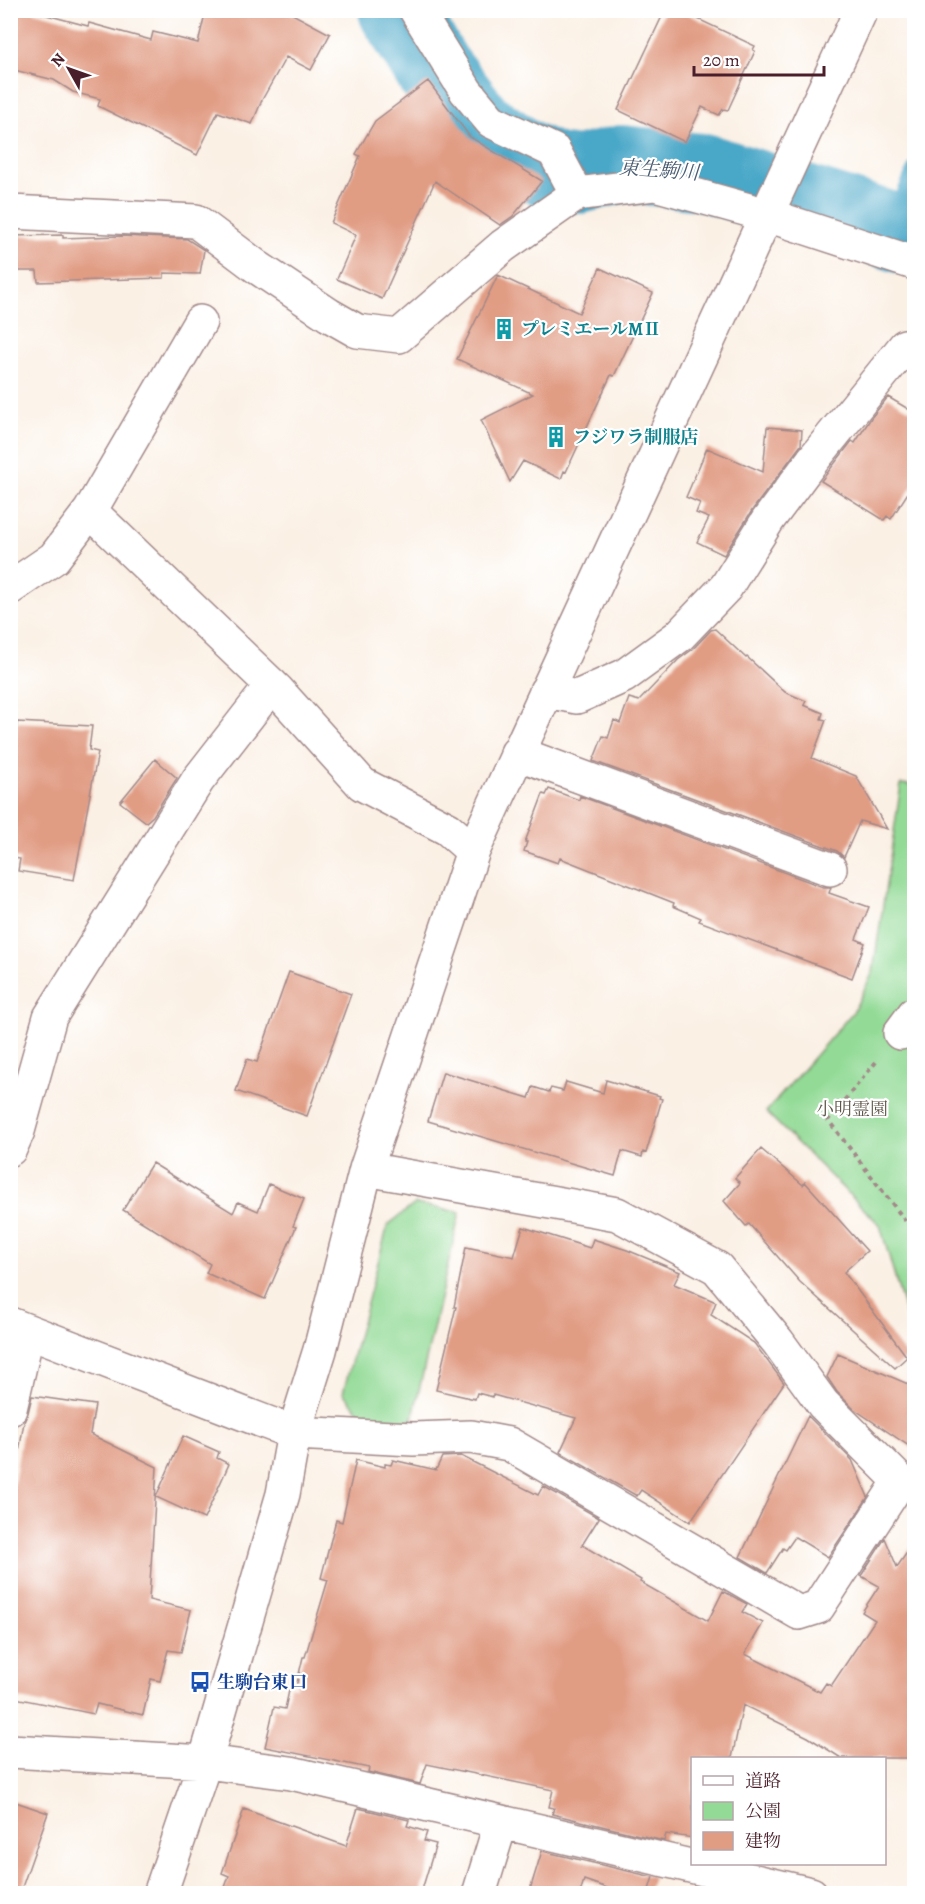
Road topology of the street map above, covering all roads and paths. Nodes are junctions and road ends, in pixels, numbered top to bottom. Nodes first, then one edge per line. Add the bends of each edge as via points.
1 (416, 10) edge
2 (861, 10) edge
3 (577, 194) junction
4 (10, 212) edge
5 (767, 215) junction
6 (915, 263) edge
7 (200, 322) dead end
8 (912, 340) edge
9 (90, 511) junction
10 (10, 588) edge
11 (272, 685) junction
12 (546, 691) junction
13 (517, 753) junction
14 (473, 851) junction
15 (830, 869) dead end
16 (907, 1024) edge
17 (10, 1149) edge
18 (366, 1169) junction
19 (915, 1232) edge
20 (19, 1327) edge
21 (10, 1409) edge
22 (294, 1433) junction
23 (10, 1751) edge
24 (205, 1762) junction
25 (501, 1822) junction
26 (160, 1893) edge
27 (479, 1893) edge
28 (811, 1893) edge

1 - 3 street via 466,91 491,121 554,151
2 - 5 street
3 - 4 street via 503,246 399,336 357,331 257,267 196,221
3 - 5 street via 655,184
5 - 6 street
5 - 12 street
7 - 9 street
8 - 12 street via 812,461 726,587 679,636 624,676 577,697
9 - 10 street via 54,558
9 - 11 street
11 - 14 street via 362,784 448,828
11 - 17 street via 198,780 50,1017
12 - 13 street
13 - 14 street
13 - 15 street
14 - 18 street
16 - 19 path via 828,1120
18 - 22 street via 320,1350
18 - 22 street via 617,1214 717,1268 823,1404 900,1481 818,1607 799,1613 509,1444 471,1437 413,1439
20 - 21 street
20 - 22 street
22 - 24 street via 283,1494
23 - 24 street
24 - 25 street via 291,1773
24 - 26 street
25 - 27 street
25 - 28 street

